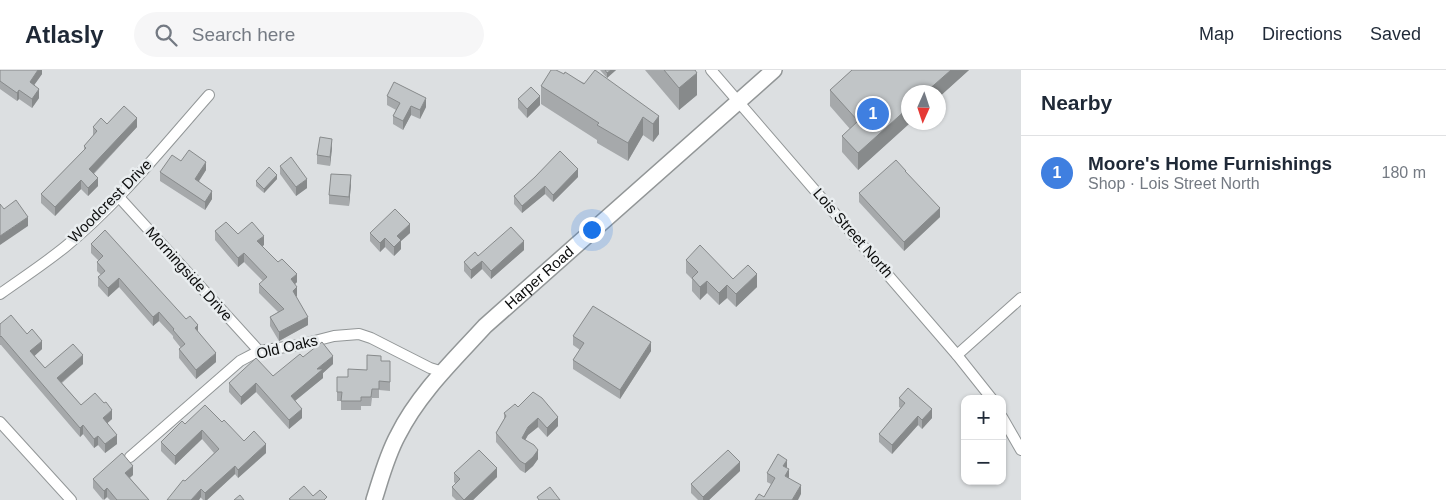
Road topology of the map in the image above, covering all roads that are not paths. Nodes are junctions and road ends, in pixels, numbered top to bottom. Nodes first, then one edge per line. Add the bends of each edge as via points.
1 (711, 70) edge
2 (774, 70) edge
3 (209, 95) dead end
4 (738, 103) junction
5 (118, 196) junction
6 (0, 294) edge
7 (1021, 298) edge
8 (259, 351) junction
9 (957, 355) junction
10 (442, 372) junction
11 (989, 395) edge
12 (0, 422) edge
13 (1006, 424) edge
14 (1021, 450) edge
15 (130, 457) dead end
16 (71, 500) edge
17 (374, 500) edge

1 - 4 street, Lois Street North
2 - 4 main road, Harper Road
3 - 5 street, Woodcrest Drive
4 - 9 street, Lois Street North
4 - 10 main road, Harper Road via 485,326
5 - 6 street, Woodcrest Drive via 65,247
5 - 8 street, Morningside Drive
7 - 9 street
8 - 10 street, Old Oaks via 359,334
8 - 15 street, Old Oaks via 240,361
9 - 11 street, Lois Street North
10 - 17 main road, Harper Road via 398,434
12 - 16 street
13 - 14 street

